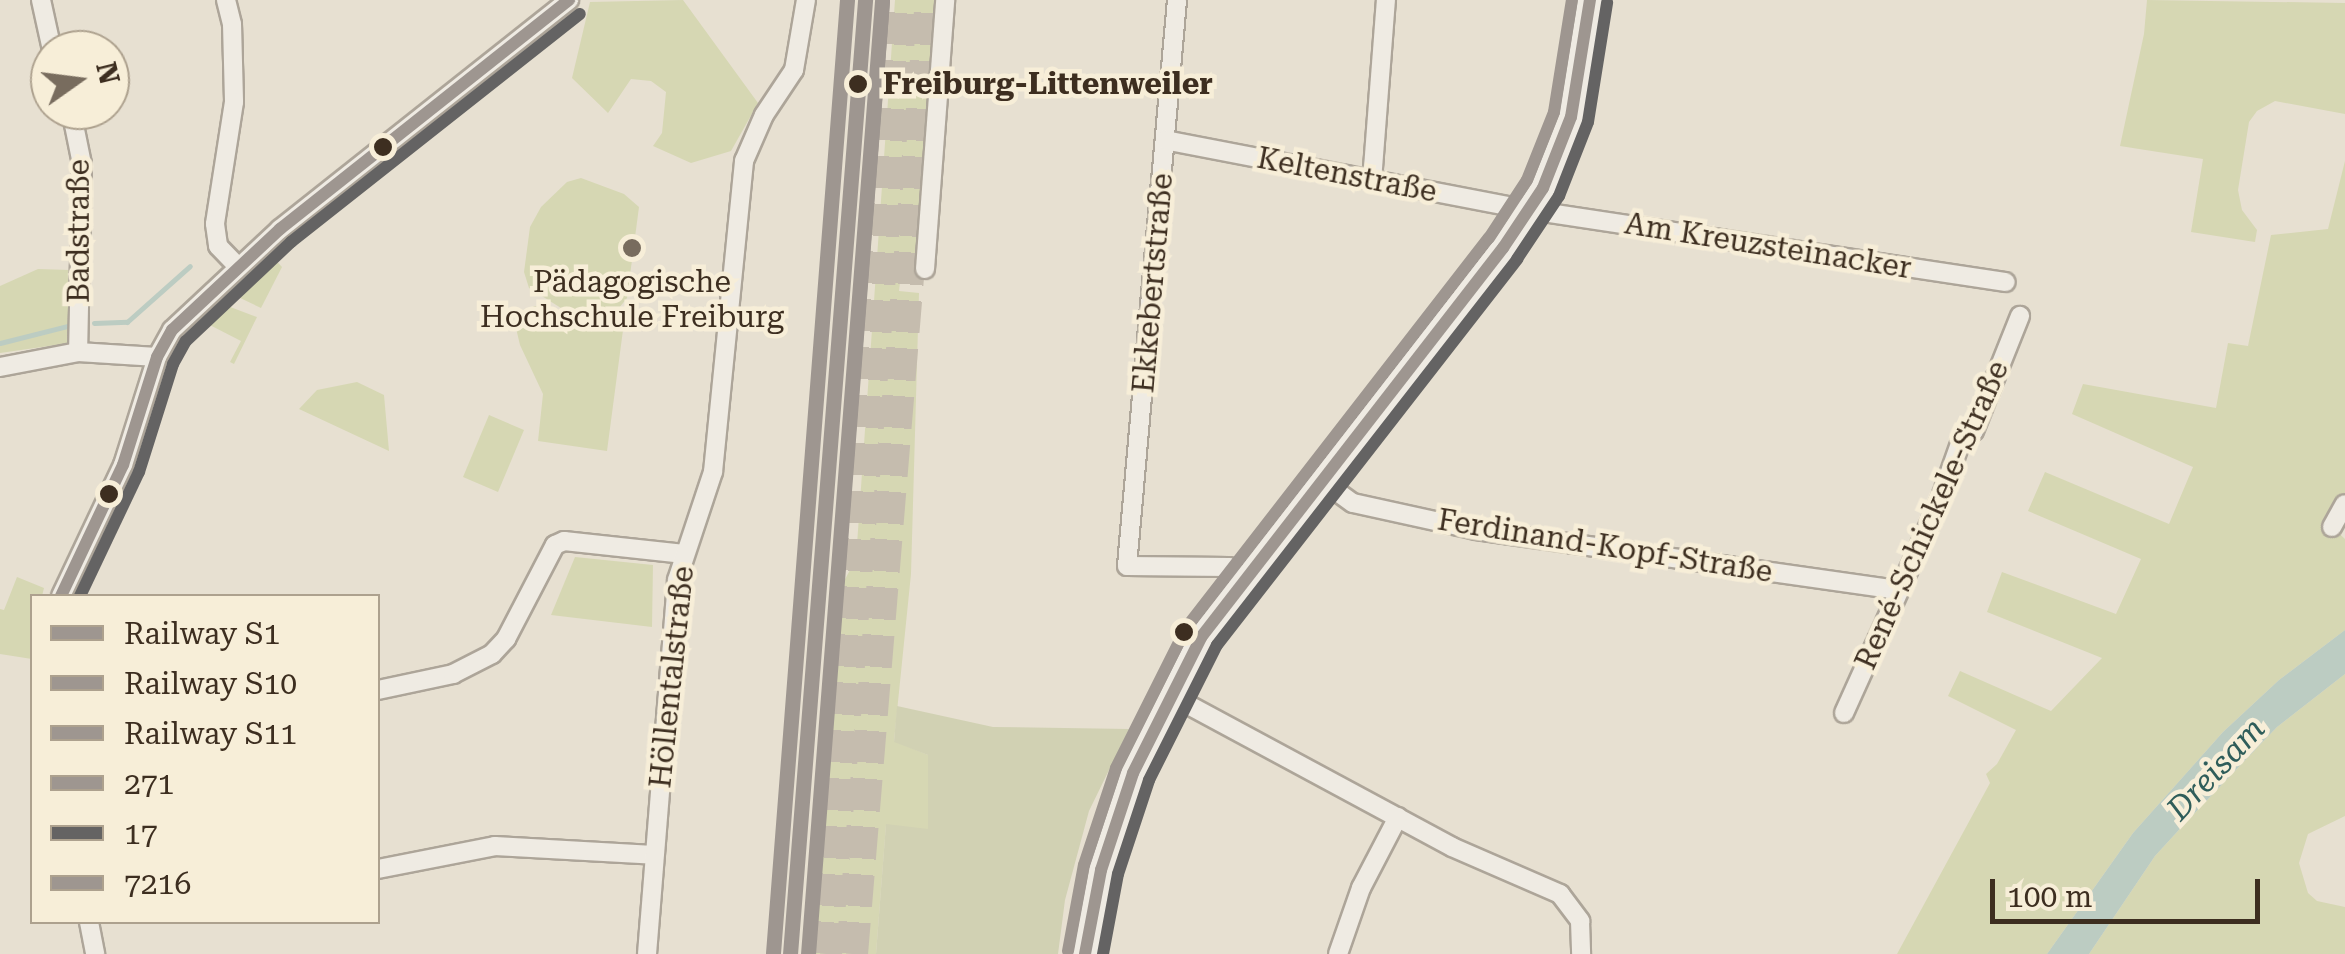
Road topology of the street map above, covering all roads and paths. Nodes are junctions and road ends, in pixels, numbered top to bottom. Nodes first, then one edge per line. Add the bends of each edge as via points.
1 (226, 0) edge
2 (568, 0) edge
3 (806, 0) edge
4 (946, 0) edge
5 (1177, 0) edge
6 (1386, 0) edge
7 (1590, 0) edge
8 (41, 2) edge
9 (547, 6) edge
10 (47, 30) edge
11 (75, 130) edge
12 (1165, 140) junction
13 (1372, 180) junction
14 (1529, 210) junction
15 (238, 267) junction
16 (924, 269) dead end
17 (2006, 282) dead end
18 (2020, 316) dead end
19 (78, 352) junction
20 (158, 357) junction
21 (0, 367) edge
22 (1320, 480) junction
23 (2345, 504) edge
24 (2332, 527) dead end
25 (684, 554) junction
26 (1244, 578) junction
27 (1897, 590) junction
28 (62, 594) edge
29 (380, 690) edge
30 (1170, 695) junction
31 (1844, 714) dead end
32 (1398, 817) junction
33 (654, 855) junction
34 (380, 869) edge
35 (94, 924) edge
36 (96, 954) edge
37 (647, 954) edge
38 (1084, 954) edge
39 (1338, 954) edge
40 (1581, 954) edge

1 - 15 street via 234,102 215,224 218,246
2 - 9 street
3 - 25 street, Höllentalstraße via 794,70 746,150 713,472
4 - 16 street
5 - 12 street, Ekkebertstraße
6 - 13 street
7 - 14 street via 1571,117 1557,162
8 - 10 street
9 - 15 street
11 - 19 street, Badstraße via 82,164
12 - 13 street, Keltenstraße
12 - 26 street, Ekkebertstraße via 1127,566 1229,567
13 - 14 street, Keltenstraße
14 - 17 street, Am Kreuzsteinacker
14 - 22 street
15 - 20 street via 172,330
18 - 27 street, René-Schickele-Straße
19 - 20 street
19 - 21 street
20 - 28 street via 137,429
22 - 26 street
22 - 27 street, Ferdinand-Kopf-Straße via 1353,502 1476,530
23 - 24 street
25 - 29 street via 554,545 492,654 453,674
25 - 33 street, Höllentalstraße
26 - 30 street
27 - 31 street, René-Schickele-Straße
30 - 32 street
30 - 38 street via 1114,824
32 - 39 street via 1361,888
32 - 40 street via 1560,894 1580,921
33 - 34 street via 495,846
33 - 37 street, Höllentalstraße
35 - 36 street

